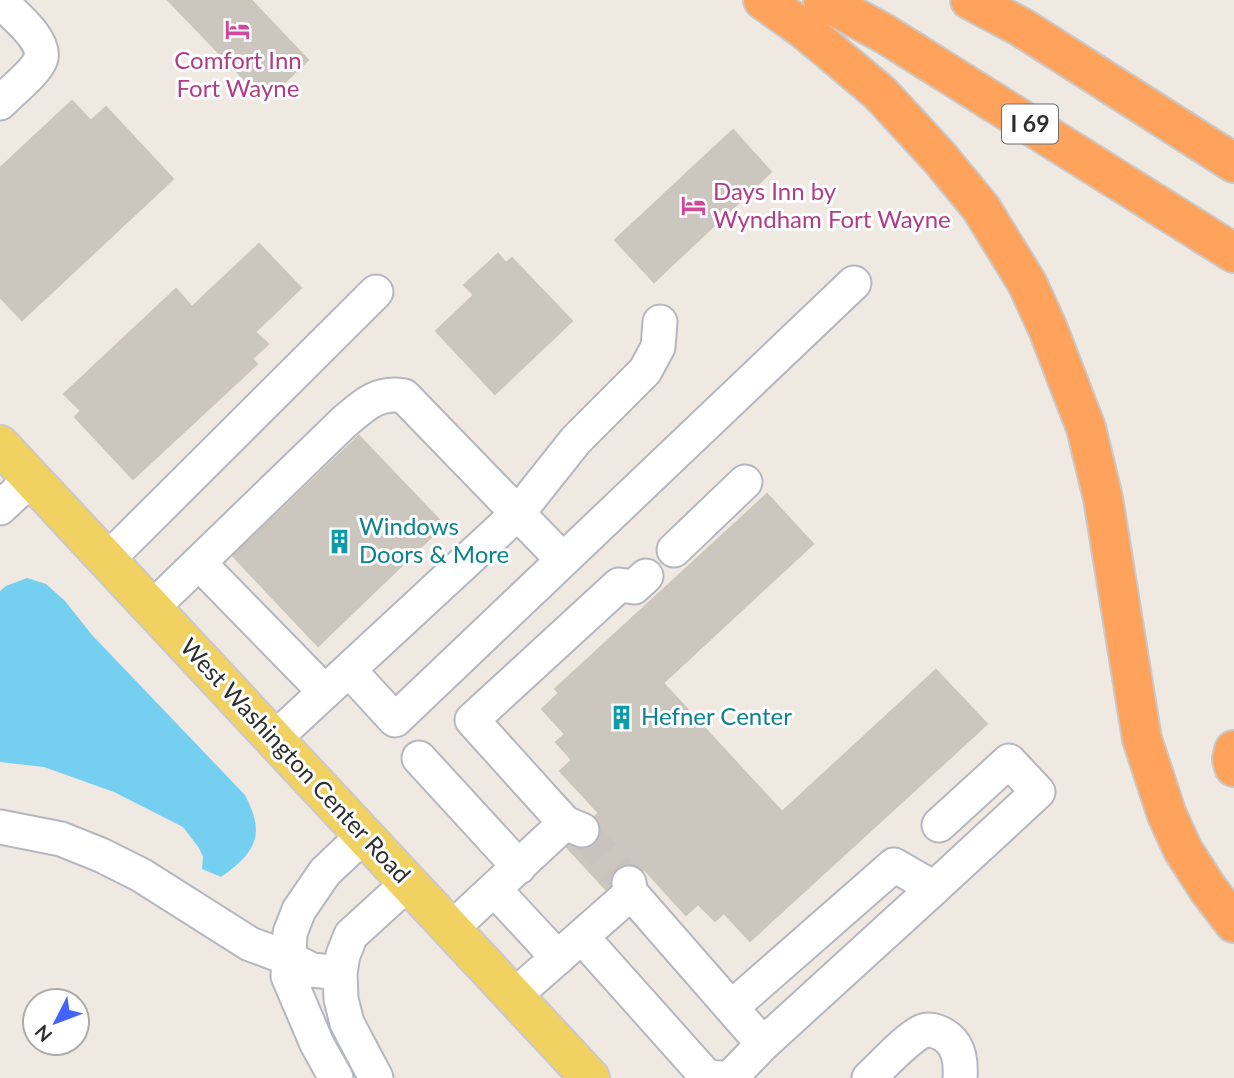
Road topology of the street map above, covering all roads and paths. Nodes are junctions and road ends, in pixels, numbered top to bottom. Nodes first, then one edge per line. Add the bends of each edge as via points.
1 (762, 0) edge
2 (823, 0) edge
3 (970, 0) edge
4 (1, 5) edge
5 (0, 103) edge
6 (1234, 163) edge
7 (1234, 253) edge
8 (855, 282) dead end
9 (376, 292) dead end
10 (660, 322) dead end
11 (0, 445) edge
12 (32, 478) junction
13 (745, 482) dead end
14 (0, 508) edge
15 (518, 513) junction
16 (674, 550) dead end
17 (107, 560) junction
18 (563, 560) junction
19 (198, 563) junction
20 (646, 576) dead end
21 (152, 608) junction
22 (337, 681) junction
23 (274, 739) junction
24 (1234, 750) edge
25 (419, 758) dead end
26 (1234, 767) edge
27 (939, 825) dead end
28 (0, 827) edge
29 (364, 835) junction
30 (519, 867) junction
31 (408, 883) junction
32 (934, 888) junction
33 (494, 890) junction
34 (1234, 923) edge
35 (451, 929) junction
36 (570, 947) junction
37 (288, 958) junction
38 (340, 973) junction
39 (514, 996) junction
40 (732, 1007) junction
41 (946, 1036) junction
42 (763, 1044) junction
43 (336, 1078) edge
44 (376, 1078) edge
45 (590, 1078) edge
46 (721, 1078) edge
47 (730, 1078) edge
48 (870, 1078) edge
49 (960, 1078) edge
50 (979, 1078) edge

1 - 34 highway via 806,30 880,93 981,208 1027,283 1086,428 1103,498 1142,739 1183,850
2 - 7 highway, I 69 via 886,34
3 - 6 highway via 1021,27
4 - 5 street via 28,28 41,57
8 - 18 street
9 - 17 street
10 - 15 street via 658,347 645,371 576,440
11 - 12 main road, West Washington Center Road
12 - 14 street
12 - 17 main road, West Washington Center Road
13 - 16 street
15 - 18 street
15 - 19 street via 404,396 390,393 375,398 343,423
15 - 22 street
17 - 21 main road, West Washington Center Road
18 - 22 street via 395,720
19 - 21 street
19 - 22 street
20 - 30 street via 634,587 619,585 472,720 573,826
21 - 23 main road, West Washington Center Road
22 - 23 street
23 - 29 main road, West Washington Center Road
24 - 26 highway
25 - 30 street
27 - 32 street via 1009,761 1038,792
28 - 37 street via 61,839 102,855 141,874 250,944
29 - 31 main road, West Washington Center Road
29 - 37 street via 325,872 299,910 290,933
30 - 33 street
31 - 35 main road, West Washington Center Road
31 - 38 street via 351,934
32 - 40 street via 894,865
32 - 42 street
33 - 35 street
33 - 36 street
35 - 39 main road, West Washington Center Road
36 - 39 street
36 - 40 street via 630,888
36 - 46 street via 707,1077
37 - 38 street via 312,970
37 - 43 street via 288,976
38 - 44 street via 347,1023
39 - 45 main road, West Washington Center Road
40 - 42 street
41 - 48 street via 924,1031
41 - 49 street via 959,1055
41 - 50 street via 960,1040 980,1056
42 - 47 street

